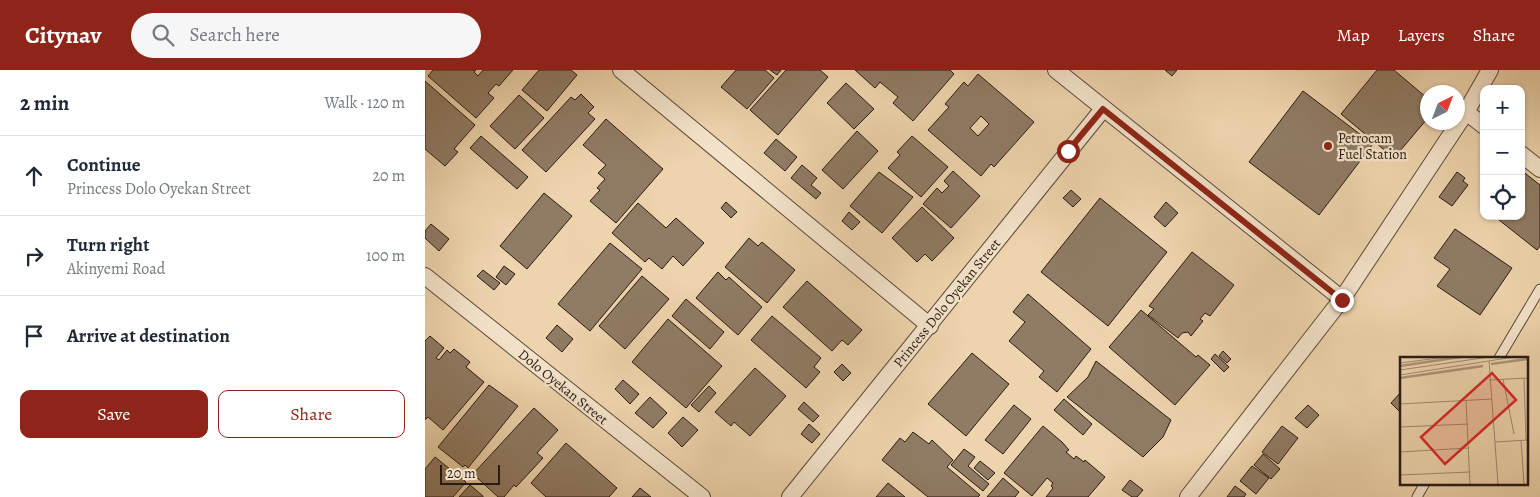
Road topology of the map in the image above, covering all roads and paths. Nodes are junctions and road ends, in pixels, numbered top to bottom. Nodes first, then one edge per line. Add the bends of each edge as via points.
1 (621, 70) edge
2 (1056, 70) edge
3 (1490, 70) edge
4 (1103, 109) junction
5 (1466, 112) junction
6 (1480, 123) edge
7 (1525, 157) edge
8 (1540, 169) edge
9 (425, 276) edge
10 (1540, 289) edge
11 (1342, 300) junction
12 (930, 326) junction
13 (1500, 357) edge
14 (1424, 484) edge
15 (701, 497) edge
16 (790, 497) edge
17 (1188, 497) edge
18 (1417, 497) edge

1 - 12 street
2 - 4 street
3 - 5 street
4 - 11 street
4 - 12 street, Princess Dolo Oyekan Street
5 - 6 street
5 - 11 street
7 - 8 street
9 - 15 street, Dolo Oyekan Street
10 - 13 lane
11 - 17 street
12 - 16 street, Princess Dolo Oyekan Street
14 - 18 lane

